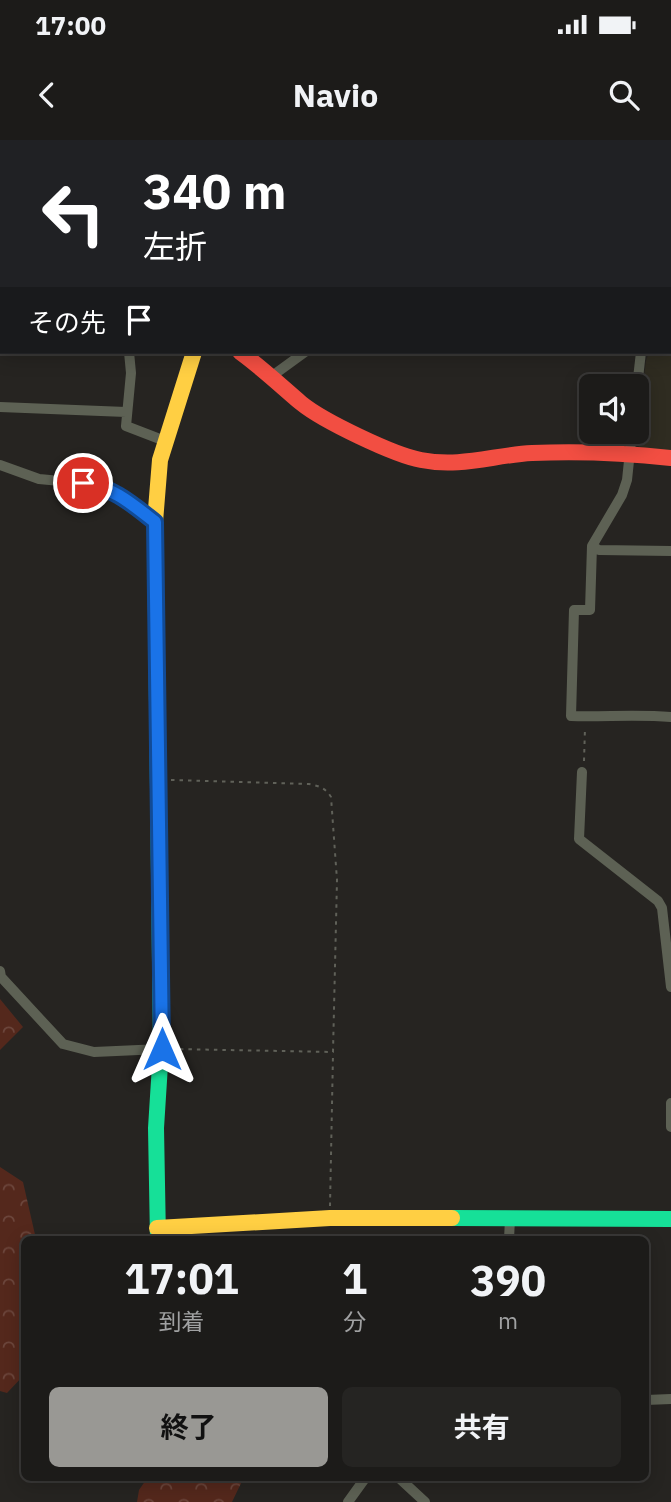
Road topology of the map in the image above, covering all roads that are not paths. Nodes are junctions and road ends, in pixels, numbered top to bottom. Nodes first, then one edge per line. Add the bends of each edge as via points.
1 (129, 354) edge
2 (193, 354) edge
3 (243, 354) edge
4 (302, 354) edge
5 (641, 354) edge
6 (638, 374) edge
7 (272, 376) junction
8 (0, 407) edge
9 (126, 412) junction
10 (165, 441) junction
11 (631, 444) edge
12 (630, 454) junction
13 (671, 458) edge
14 (0, 465) edge
15 (155, 522) junction
16 (592, 546) junction
17 (671, 551) edge
18 (671, 716) edge
19 (582, 772) road end
20 (0, 971) edge
21 (671, 987) edge
22 (162, 1049) junction
23 (671, 1103) edge
24 (671, 1127) edge
25 (510, 1219) junction
26 (671, 1219) edge
27 (158, 1234) edge
28 (509, 1236) edge
29 (671, 1399) edge
30 (649, 1400) edge
31 (363, 1481) edge
32 (402, 1481) edge
33 (421, 1500) edge
34 (348, 1502) edge

1 - 9 street
2 - 10 street
3 - 7 street
4 - 7 street
5 - 6 street
7 - 12 street via 303,405 334,423 421,460 457,464 531,453
8 - 9 street
9 - 10 street via 126,426
10 - 15 street
11 - 12 street
12 - 13 street
12 - 16 street via 622,495
14 - 15 street via 39,479 110,490
15 - 22 street
16 - 17 street via 599,550
16 - 18 street via 590,610 574,610 571,716
19 - 21 street via 579,839 658,901
20 - 22 street via 63,1044 94,1052
22 - 27 street via 156,1128
23 - 24 street
25 - 26 street
25 - 27 street via 330,1218
25 - 28 street
29 - 30 street
31 - 34 street
32 - 33 street

